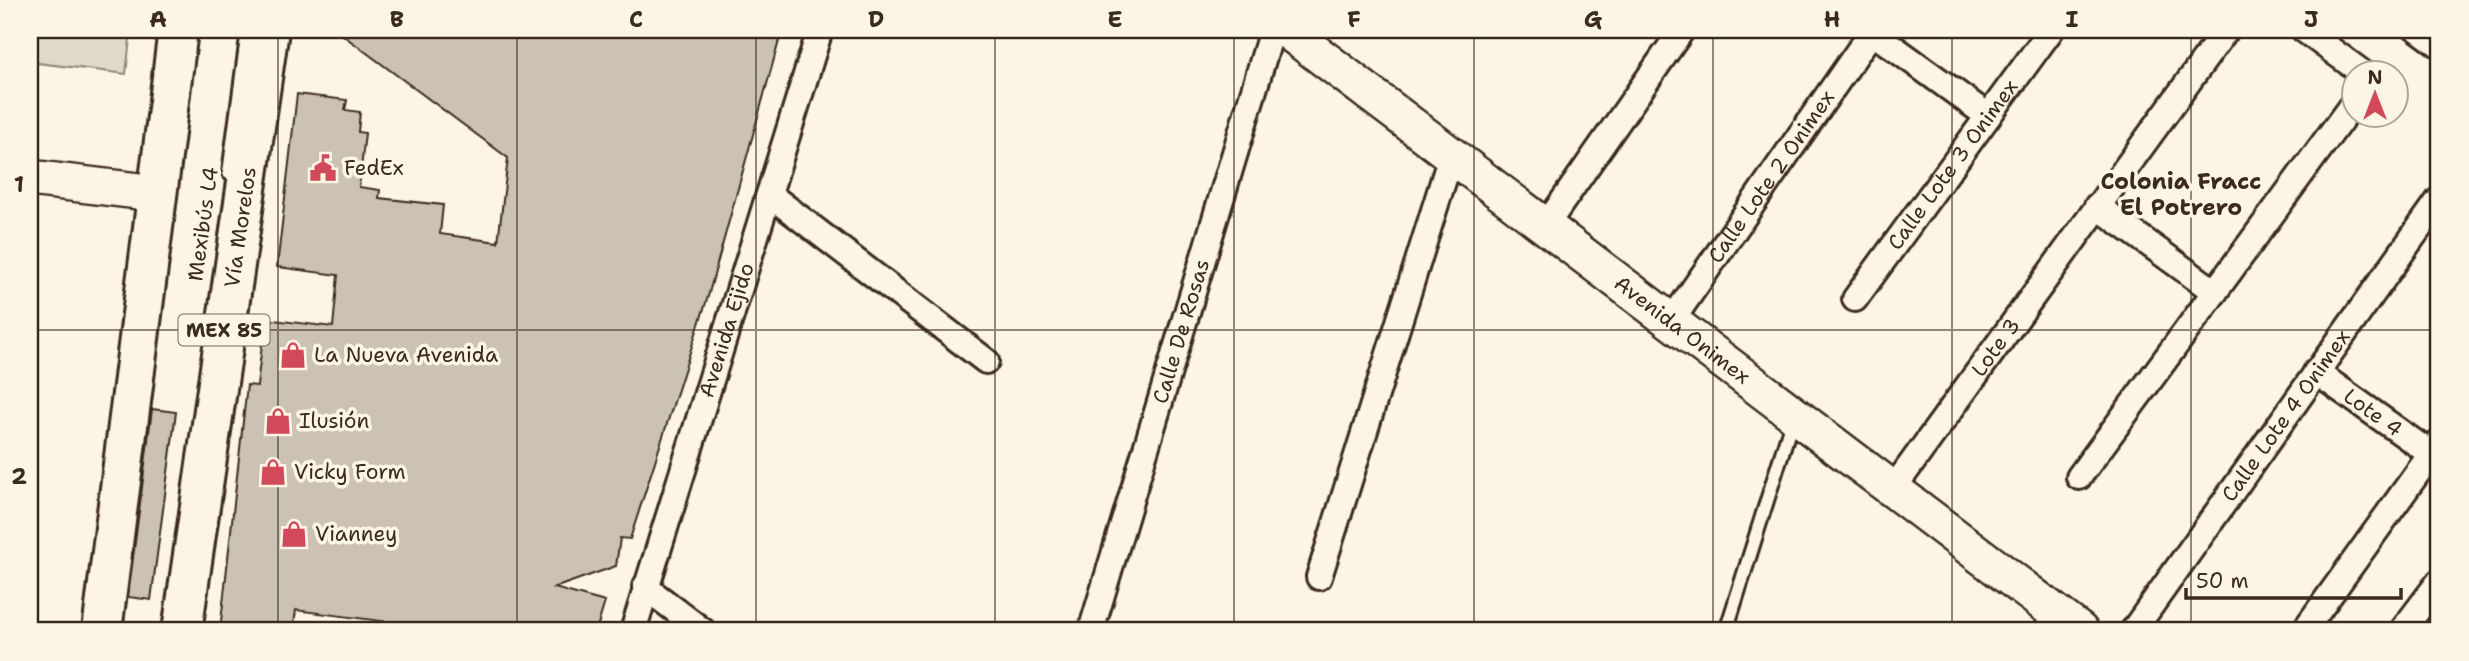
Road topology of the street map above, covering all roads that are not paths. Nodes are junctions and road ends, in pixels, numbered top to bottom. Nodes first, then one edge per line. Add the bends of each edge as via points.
1 (178, 30) edge
2 (248, 30) edge
3 (269, 30) edge
4 (820, 30) edge
5 (1272, 30) edge
6 (1286, 30) edge
7 (1682, 30) edge
8 (2051, 30) edge
9 (2226, 30) edge
10 (2304, 30) edge
11 (2409, 30) edge
12 (1872, 31) edge
13 (2439, 52) edge
14 (2345, 60) edge
15 (1988, 116) junction
16 (2340, 121) edge
17 (1452, 153) junction
18 (30, 178) edge
19 (227, 189) dead end
20 (155, 193) junction
21 (770, 195) junction
22 (2439, 200) edge
23 (2096, 206) junction
24 (1544, 228) junction
25 (2215, 292) junction
26 (1855, 299) dead end
27 (1670, 323) junction
28 (986, 361) dead end
29 (2316, 372) junction
30 (1794, 415) junction
31 (2435, 449) edge
32 (2079, 477) dead end
33 (1893, 489) junction
34 (1319, 577) dead end
35 (2439, 582) edge
36 (645, 587) junction
37 (2067, 627) edge
38 (102, 631) edge
39 (182, 631) edge
40 (633, 631) edge
41 (703, 631) edge
42 (1091, 631) edge
43 (1726, 631) edge
44 (2133, 631) edge
45 (2304, 631) edge
46 (2402, 631) edge

1 - 20 main road
2 - 19 lane, Mexibús L4
3 - 39 main road, Vía Morelos / MEX 85
4 - 21 street, Avenida Ejido
5 - 42 street, Calle De Rosas
6 - 17 street, Avenida Onimex
7 - 24 street
8 - 15 street, Calle Lote 3 Onimex
9 - 23 street, Lote 3
10 - 14 street
11 - 13 lane
12 - 15 street
12 - 27 street, Calle Lote 2 Onimex
15 - 26 street, Calle Lote 3 Onimex
16 - 25 street
17 - 24 street, Avenida Onimex
17 - 34 street
18 - 20 street
20 - 38 main road
21 - 28 street
21 - 36 street, Avenida Ejido
22 - 29 street, Calle Lote 4 Onimex
23 - 25 street
23 - 33 street, Lote 3
24 - 27 street, Avenida Onimex
25 - 32 street
27 - 30 street, Avenida Onimex
29 - 31 street, Lote 4
29 - 44 street, Calle Lote 4 Onimex
30 - 33 street, Avenida Onimex
30 - 43 lane
31 - 45 street, Lote 4
33 - 37 street, Avenida Onimex
35 - 46 street
36 - 40 street, Avenida Ejido
36 - 41 street

